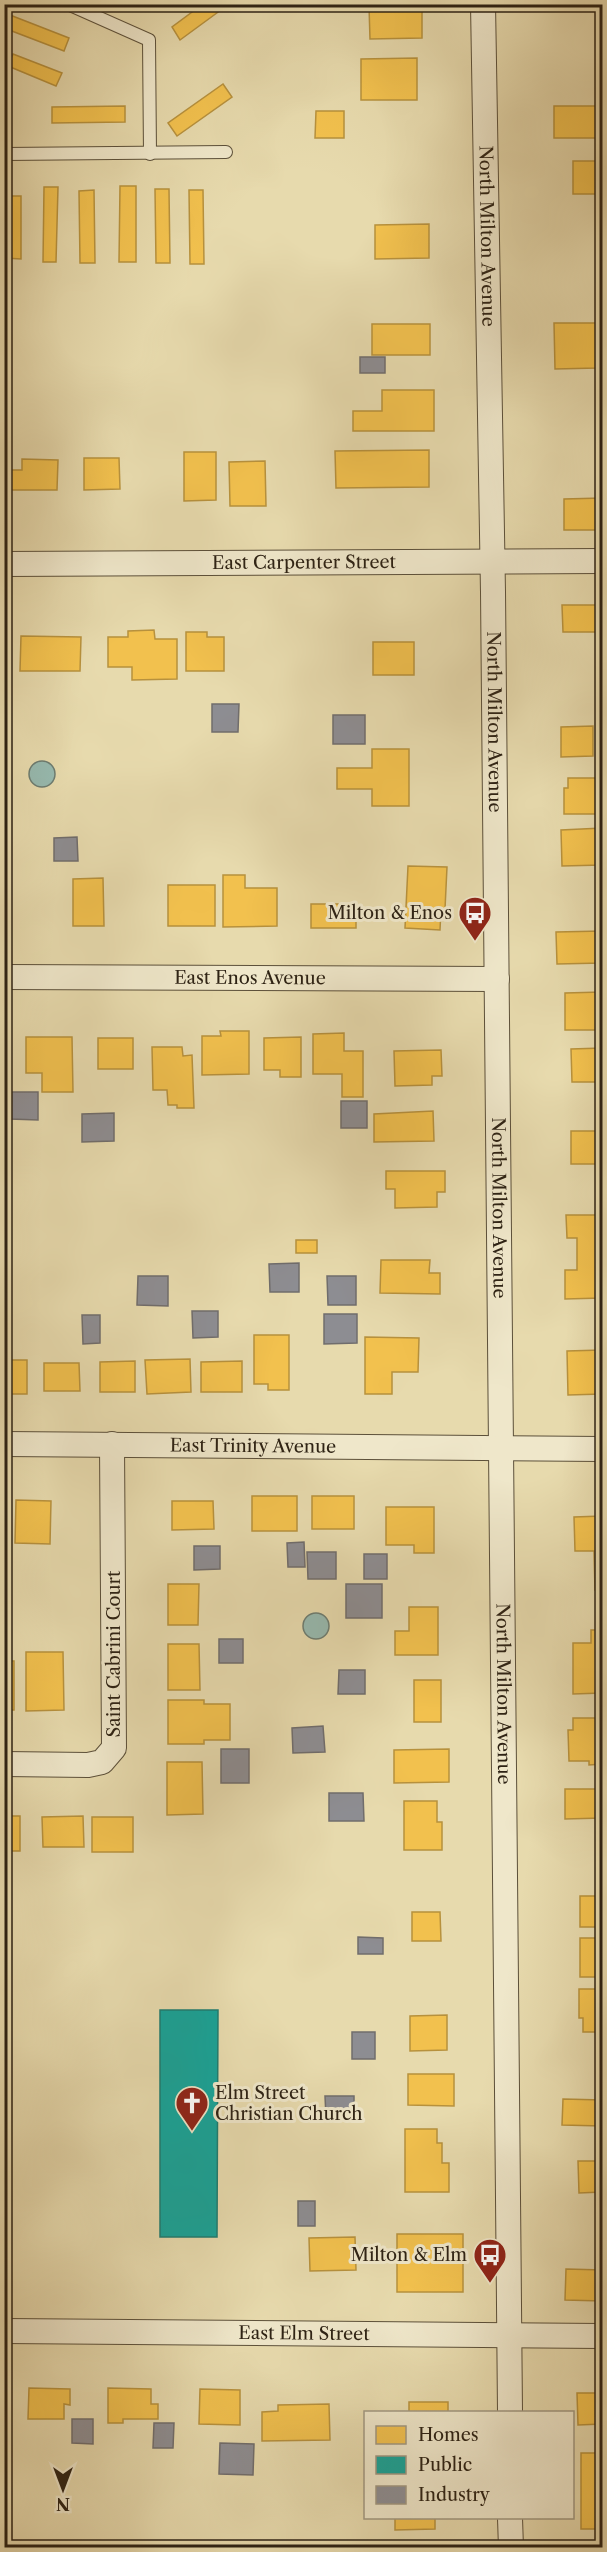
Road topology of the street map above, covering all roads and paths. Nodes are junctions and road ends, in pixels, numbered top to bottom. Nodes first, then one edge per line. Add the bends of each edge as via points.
1 (68, 4) edge
2 (483, 4) edge
3 (226, 152) dead end
4 (4, 154) edge
5 (150, 154) junction
6 (492, 561) junction
7 (603, 561) edge
8 (4, 564) edge
9 (4, 977) edge
10 (496, 979) junction
11 (4, 1444) edge
12 (112, 1444) junction
13 (501, 1448) junction
14 (603, 1449) edge
15 (4, 1764) edge
16 (4, 2331) edge
17 (509, 2336) junction
18 (603, 2337) edge
19 (510, 2411) edge
20 (510, 2519) edge
21 (511, 2547) edge

1 - 5 lane via 149,40
2 - 6 street, North Milton Avenue
3 - 5 lane
4 - 5 lane
6 - 7 street, East Carpenter Street
6 - 8 street, East Carpenter Street
6 - 10 street, North Milton Avenue
9 - 10 street, East Enos Avenue
10 - 13 street, North Milton Avenue
11 - 12 street, East Trinity Avenue
12 - 13 street, East Trinity Avenue
12 - 15 street, Saint Cabrini Court via 114,1748 102,1762 88,1765
13 - 14 street
13 - 17 street, North Milton Avenue
16 - 17 street, East Elm Street
17 - 18 street, East Elm Street
17 - 19 street, North Milton Avenue
20 - 21 street

